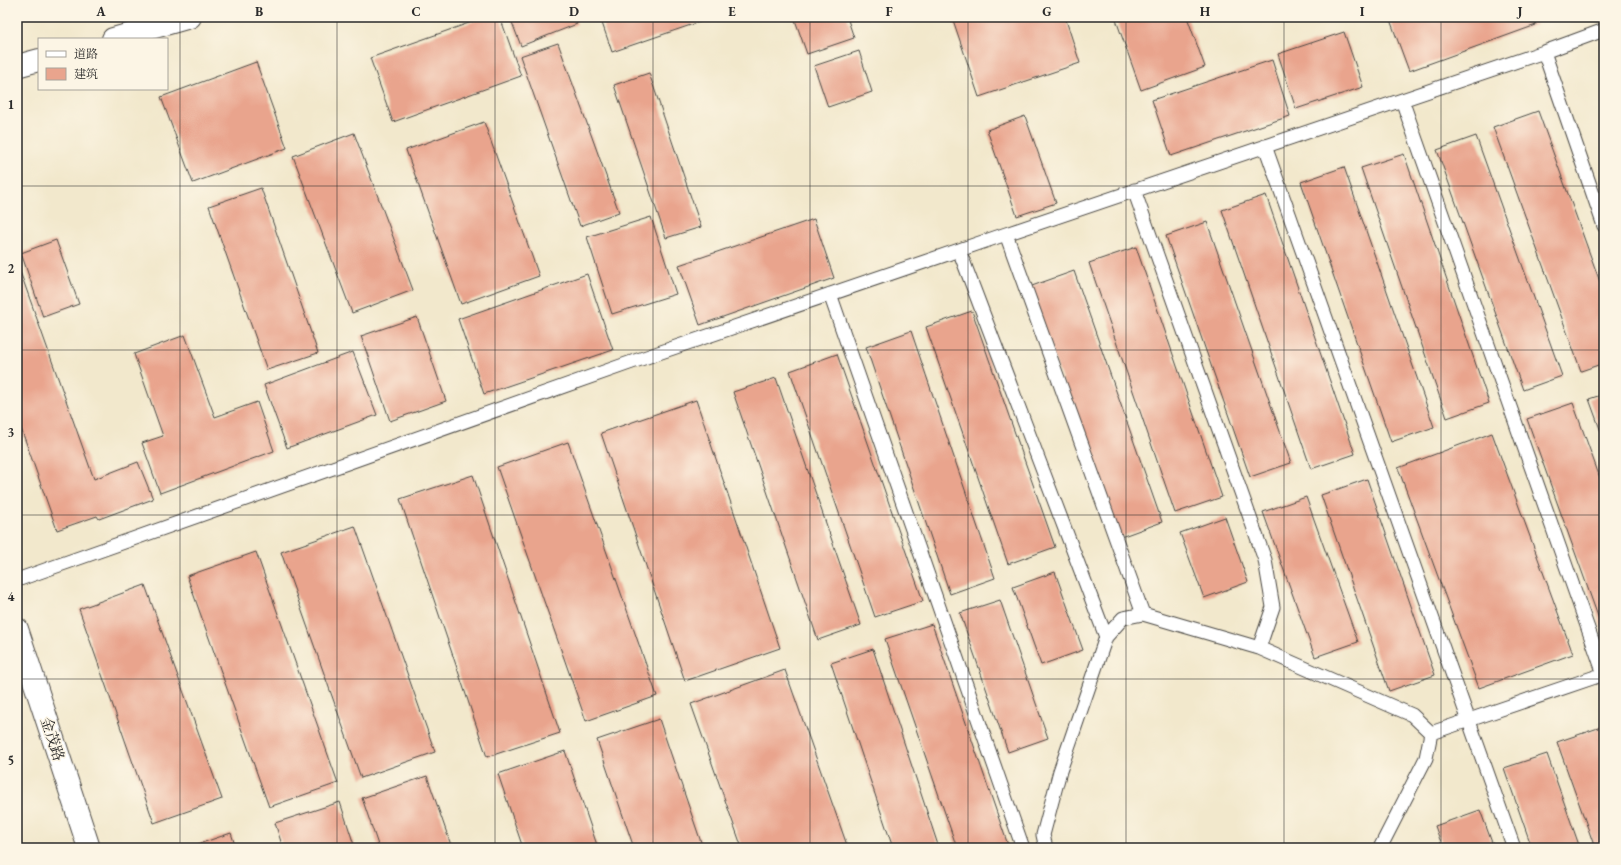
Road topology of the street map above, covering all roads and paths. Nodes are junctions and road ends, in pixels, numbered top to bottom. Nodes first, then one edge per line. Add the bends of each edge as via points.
1 (183, 18) edge
2 (1604, 30) edge
3 (116, 38) edge
4 (1544, 52) junction
5 (38, 60) edge
6 (17, 66) edge
7 (1402, 100) junction
8 (1266, 146) junction
9 (1134, 190) junction
10 (1604, 226) edge
11 (1006, 234) junction
12 (960, 250) junction
13 (830, 294) junction
14 (17, 580) edge
15 (1143, 614) junction
16 (17, 629) edge
17 (1106, 638) junction
18 (1258, 648) junction
19 (1604, 674) edge
20 (1469, 720) junction
21 (1431, 733) junction
22 (89, 848) edge
23 (1023, 848) edge
24 (1046, 848) edge
25 (1380, 848) edge
26 (1514, 848) edge

1 - 3 street
2 - 4 lane
4 - 7 lane
4 - 10 lane
5 - 6 street
7 - 8 lane
7 - 19 lane
8 - 9 lane
8 - 20 lane
9 - 11 lane
9 - 18 lane via 1265,560 1273,607
11 - 12 lane
11 - 15 lane
12 - 13 lane
12 - 17 lane
13 - 14 lane
13 - 23 lane
15 - 17 lane via 1123,618
15 - 18 lane
16 - 22 street, 金茂路
17 - 24 lane via 1060,771 1043,835
18 - 21 lane via 1412,715
19 - 20 lane
20 - 21 lane
20 - 26 lane
21 - 25 lane via 1426,758

